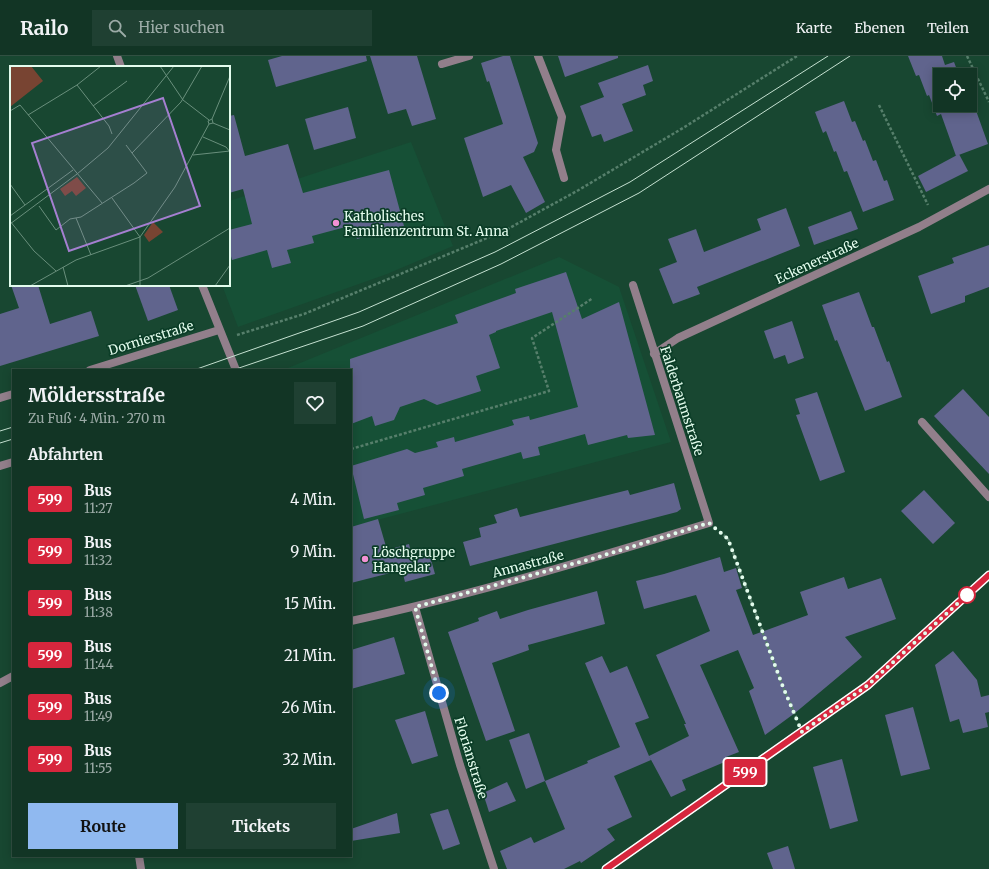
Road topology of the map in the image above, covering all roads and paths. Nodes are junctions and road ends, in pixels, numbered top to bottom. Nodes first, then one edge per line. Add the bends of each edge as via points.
1 (117, 56) edge
2 (469, 56) edge
3 (538, 56) edge
4 (797, 56) edge
5 (967, 56) edge
6 (442, 64) dead end
7 (121, 66) edge
8 (989, 102) edge
9 (879, 105) dead end
10 (564, 178) dead end
11 (989, 189) edge
12 (934, 218) junction
13 (633, 285) dead end
14 (202, 286) edge
15 (593, 298) dead end
16 (219, 330) junction
17 (223, 339) junction
18 (654, 354) junction
19 (93, 369) edge
20 (236, 369) edge
21 (12, 394) edge
22 (0, 398) edge
23 (922, 422) dead end
24 (352, 449) edge
25 (12, 462) edge
26 (0, 466) edge
27 (989, 497) edge
28 (709, 523) junction
29 (989, 575) edge
30 (415, 607) junction
31 (352, 621) edge
32 (12, 676) edge
33 (0, 682) edge
34 (802, 732) junction
35 (140, 857) edge
36 (141, 869) edge
37 (494, 869) edge
38 (606, 869) edge

1 - 7 street
2 - 6 street
3 - 10 street via 562,117 556,150
4 - 17 path via 683,128 504,231 304,314
5 - 8 path
9 - 12 path
11 - 12 street, Eckenerstraße
12 - 18 street, Eckenerstraße via 678,338
13 - 18 street, Falderbaumstraße
14 - 16 street
15 - 24 path via 532,338 549,391
16 - 17 street
16 - 19 street, Dornierstraße
17 - 20 street
18 - 28 street, Falderbaumstraße
21 - 22 street
23 - 27 street
25 - 26 street
28 - 30 street, Annastraße via 598,557
28 - 34 path via 728,539
29 - 34 street via 868,685
30 - 31 street, Annastraße
30 - 37 street, Florianstraße via 460,765
32 - 33 street
34 - 38 street
35 - 36 street

